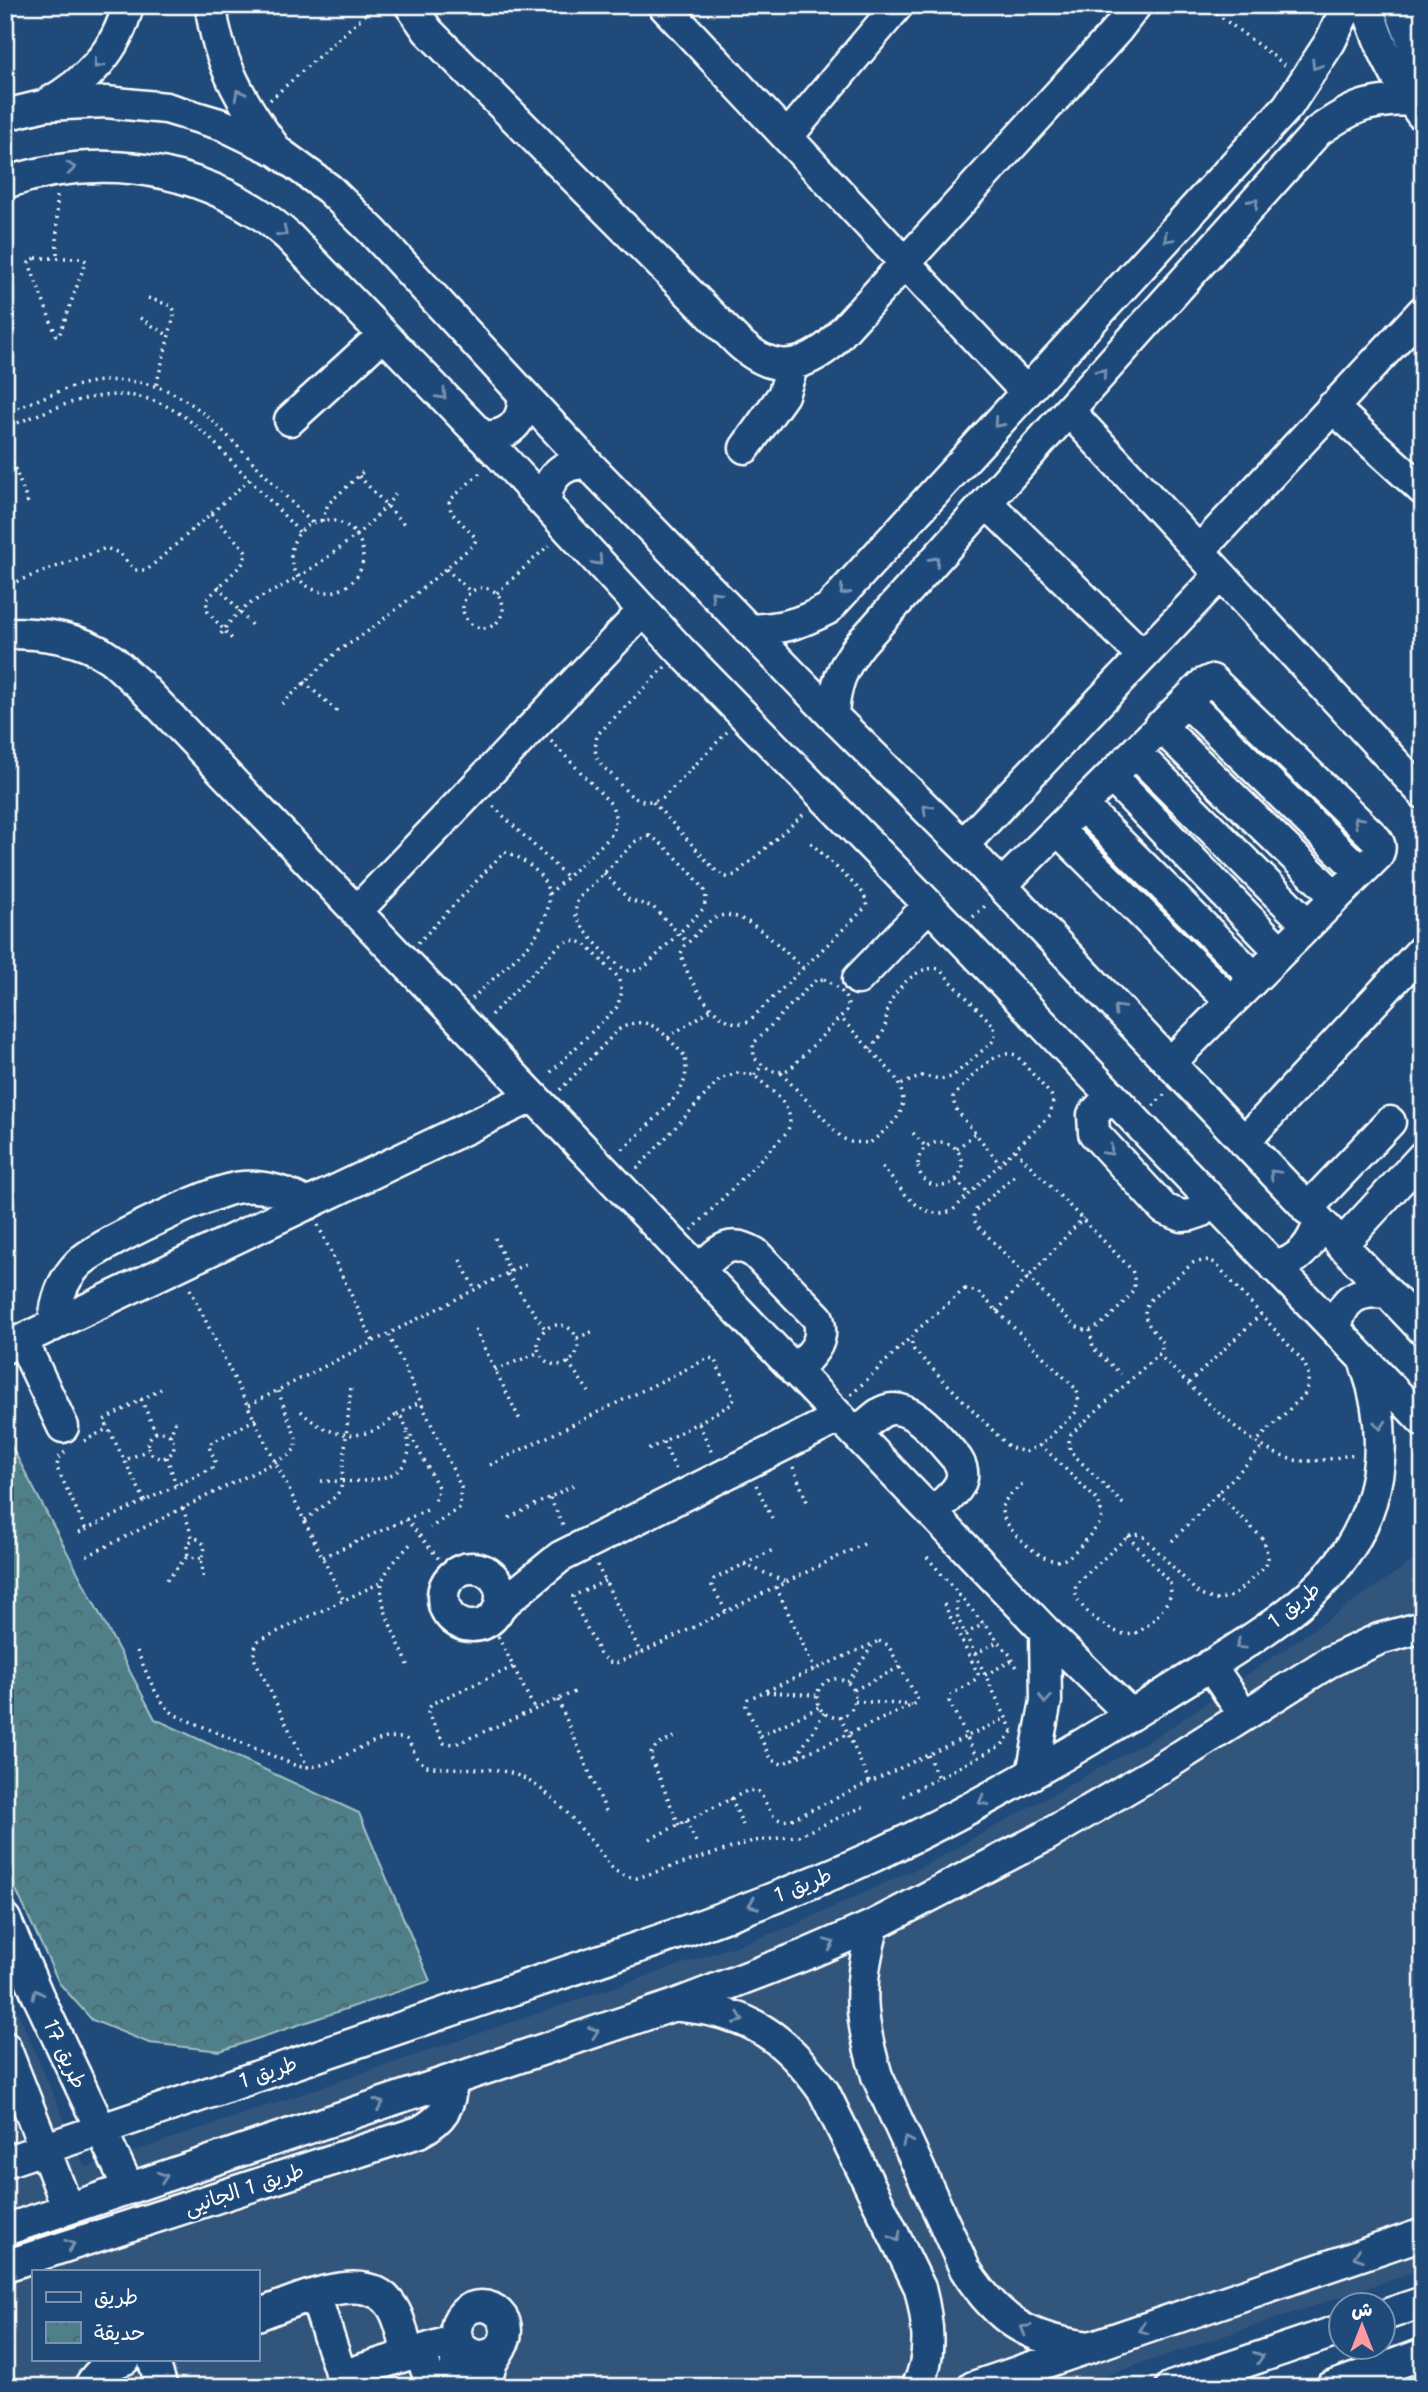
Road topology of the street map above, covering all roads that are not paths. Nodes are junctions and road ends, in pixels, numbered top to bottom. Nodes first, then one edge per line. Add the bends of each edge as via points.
1 (128, 5) edge
2 (211, 5) edge
3 (410, 5) edge
4 (663, 5) edge
5 (898, 5) edge
6 (1136, 5) edge
7 (1348, 5) edge
8 (1367, 5) edge
9 (1399, 5) edge
10 (1423, 63) edge
11 (46, 105) junction
12 (1417, 108) edge
13 (5, 115) edge
14 (788, 137) junction
15 (277, 151) junction
16 (5, 183) edge
17 (905, 263) junction
18 (1423, 310) edge
19 (383, 335) junction
20 (793, 365) junction
21 (1026, 392) junction
22 (523, 394) junction
23 (1332, 407) junction
24 (1069, 411) junction
25 (290, 420) dead end
26 (491, 446) junction
27 (745, 448) dead end
28 (587, 463) junction
29 (1423, 490) edge
30 (987, 503) junction
31 (546, 505) junction
32 (1199, 551) junction
33 (1220, 575) junction
34 (643, 611) junction
35 (748, 630) junction
36 (5, 633) edge
37 (1143, 656) junction
38 (833, 716) junction
39 (1160, 726) junction
40 (1135, 752) junction
41 (1111, 776) junction
42 (1423, 793) edge
43 (1082, 805) junction
44 (1058, 830) junction
45 (963, 845) junction
46 (1003, 887) junction
47 (1336, 897) junction
48 (929, 905) junction
49 (356, 912) junction
50 (1308, 925) junction
51 (1423, 948) edge
52 (1281, 952) junction
53 (1255, 978) junction
54 (858, 979) dead end
55 (1231, 1002) junction
56 (1176, 1070) junction
57 (1111, 1095) junction
58 (535, 1099) junction
59 (1390, 1122) dead end
60 (1244, 1142) junction
61 (1423, 1156) edge
62 (1212, 1201) junction
63 (308, 1204) junction
64 (1313, 1216) junction
65 (1341, 1245) junction
66 (1275, 1267) junction
67 (699, 1270) junction
68 (1387, 1293) junction
69 (53, 1326) junction
70 (1336, 1330) junction
71 (1423, 1330) edge
72 (14, 1344) edge
73 (1364, 1359) junction
74 (795, 1371) junction
75 (843, 1421) junction
76 (1423, 1421) edge
77 (73, 1439) road end
78 (932, 1513) junction
79 (574, 1550) junction
80 (465, 1572) junction
81 (495, 1613) junction
82 (1423, 1627) edge
83 (1045, 1631) junction
84 (1210, 1665) junction
85 (1131, 1715) junction
86 (1244, 1715) junction
87 (1032, 1774) junction
88 (5, 1919) edge
89 (874, 1925) junction
90 (672, 2006) junction
91 (5, 2047) edge
92 (452, 2080) junction
93 (101, 2130) junction
94 (44, 2148) junction
95 (5, 2162) edge
96 (129, 2189) junction
97 (68, 2209) junction
98 (5, 2230) edge
99 (1423, 2234) edge
100 (5, 2266) edge
101 (315, 2295) junction
102 (1423, 2302) edge
103 (1396, 2311) edge
104 (259, 2314) edge
105 (1326, 2335) edge
106 (455, 2336) junction
107 (1090, 2347) junction
108 (1423, 2354) edge
109 (122, 2360) edge
110 (153, 2360) edge
111 (399, 2364) edge
112 (343, 2381) edge
113 (89, 2387) edge
114 (162, 2387) edge
115 (432, 2387) edge
116 (464, 2387) edge
117 (484, 2387) edge
118 (917, 2387) edge
119 (973, 2387) edge
120 (1173, 2387) edge
121 (1331, 2387) edge

1 -> 11 street via 112,46 94,70
15 -> 2 street via 232,81
3 - 20 street via 428,31 752,356 772,364
4 - 14 street
5 - 14 street
6 - 17 street
7 -> 21 street via 1331,42 1288,106
8 - 12 street via 1379,40
9 - 10 street
11 - 13 street
11 - 15 street via 106,102 166,108 223,125
24 -> 12 street via 1318,131 1346,111 1378,101
14 - 17 street
15 - 22 street via 329,189 373,232
16 -> 19 street via 57,169 98,166 139,168 219,191 288,236
17 - 20 street via 830,345 814,358
17 - 21 street
18 - 23 street
19 - 25 street
19 -> 26 street
20 - 27 street via 783,395
21 -> 35 street via 828,609 803,622
22 - 26 street via 521,417 514,427 493,437
22 - 28 street
23 - 29 street
23 - 32 street
24 - 30 street
24 - 32 street
26 - 31 street
28 - 31 street via 556,473 549,482
35 -> 28 street
30 - 37 street
38 -> 30 street via 835,689 845,664
31 -> 34 street
32 - 33 street
33 - 37 street
33 - 42 street
34 - 48 street
34 - 49 street
35 - 38 street
36 - 49 street via 73,640 109,658
37 - 45 street
45 -> 38 street
39 - 40 street
39 - 47 street
39 - 47 street via 1186,701 1361,872
40 - 41 street
40 - 50 street
41 - 43 street
41 - 52 street
43 - 44 street
43 - 53 street
44 - 46 street
44 - 55 street
45 - 46 street
56 -> 46 street
47 - 50 street
48 - 54 street
48 - 57 street
49 - 58 street
50 - 52 street
51 - 60 street
52 - 53 street
53 - 55 street
55 - 56 street
56 - 60 street
57 - 62 street
57 -> 62 street via 1093,1115 1094,1133 1164,1209 1182,1216 1200,1212
58 - 63 street
58 - 67 street
59 - 64 street
64 -> 60 street
61 - 65 street
62 - 66 street
63 - 69 street
63 - 69 street via 276,1190 241,1186 194,1203 79,1262 55,1302
64 - 65 street
64 - 66 street via 1315,1235 1299,1256
65 - 68 street
66 - 70 street
67 - 74 street
67 - 74 street via 723,1248 746,1247 818,1318 818,1346
68 - 70 street via 1358,1294 1338,1316
68 - 71 street
69 - 72 street
70 - 73 street
72 - 77 street
73 - 76 street
73 -> 84 street, طريق 1 via 1378,1408 1381,1448 1370,1508 1354,1541 1308,1597
74 - 75 street
75 - 78 street
75 - 78 street via 892,1409 914,1414 963,1467 960,1486
75 - 79 street
78 - 83 street
79 - 80 street via 519,1566
79 - 81 street
80 - 81 street via 489,1574 498,1583 501,1595
80 - 81 street via 446,1584 444,1606 450,1616 469,1626 481,1625
82 - 86 street via 1379,1639 1329,1662
83 - 85 street
83 -> 87 street via 1046,1701
84 - 85 street, طريق 1
84 - 86 street
85 - 87 street, طريق 1
86 - 89 street via 1044,1837
87 -> 93 street, طريق 1 via 871,1857 700,1925
93 -> 88 street, طريق 17
90 -> 89 street
107 -> 89 street via 1030,2333 981,2295 965,2269 877,2076 868,2046 862,1985
92 -> 90 street
90 -> 118 street via 709,2009 744,2020 775,2037 803,2062 824,2092 920,2288 928,2319 927,2351
91 - 94 street
96 -> 92 street
100 -> 92 street, طريق 1 الجانيى via 419,2132 445,2112
93 - 94 street, طريق 1
93 - 96 street, طريق 17
94 - 95 street, طريق 1
94 - 97 street
96 - 97 street
97 - 98 street
99 -> 107 street
101 - 104 street
101 - 111 street via 351,2286 375,2292 393,2308
101 - 112 street
102 - 103 street
120 -> 105 street
106 - 111 street
106 - 116 street via 456,2367
106 - 117 street via 461,2316 476,2307 499,2314 504,2322 501,2347
107 - 119 street
108 - 121 street
109 - 113 street via 97,2373
110 - 114 street
111 - 112 street
111 - 115 street

